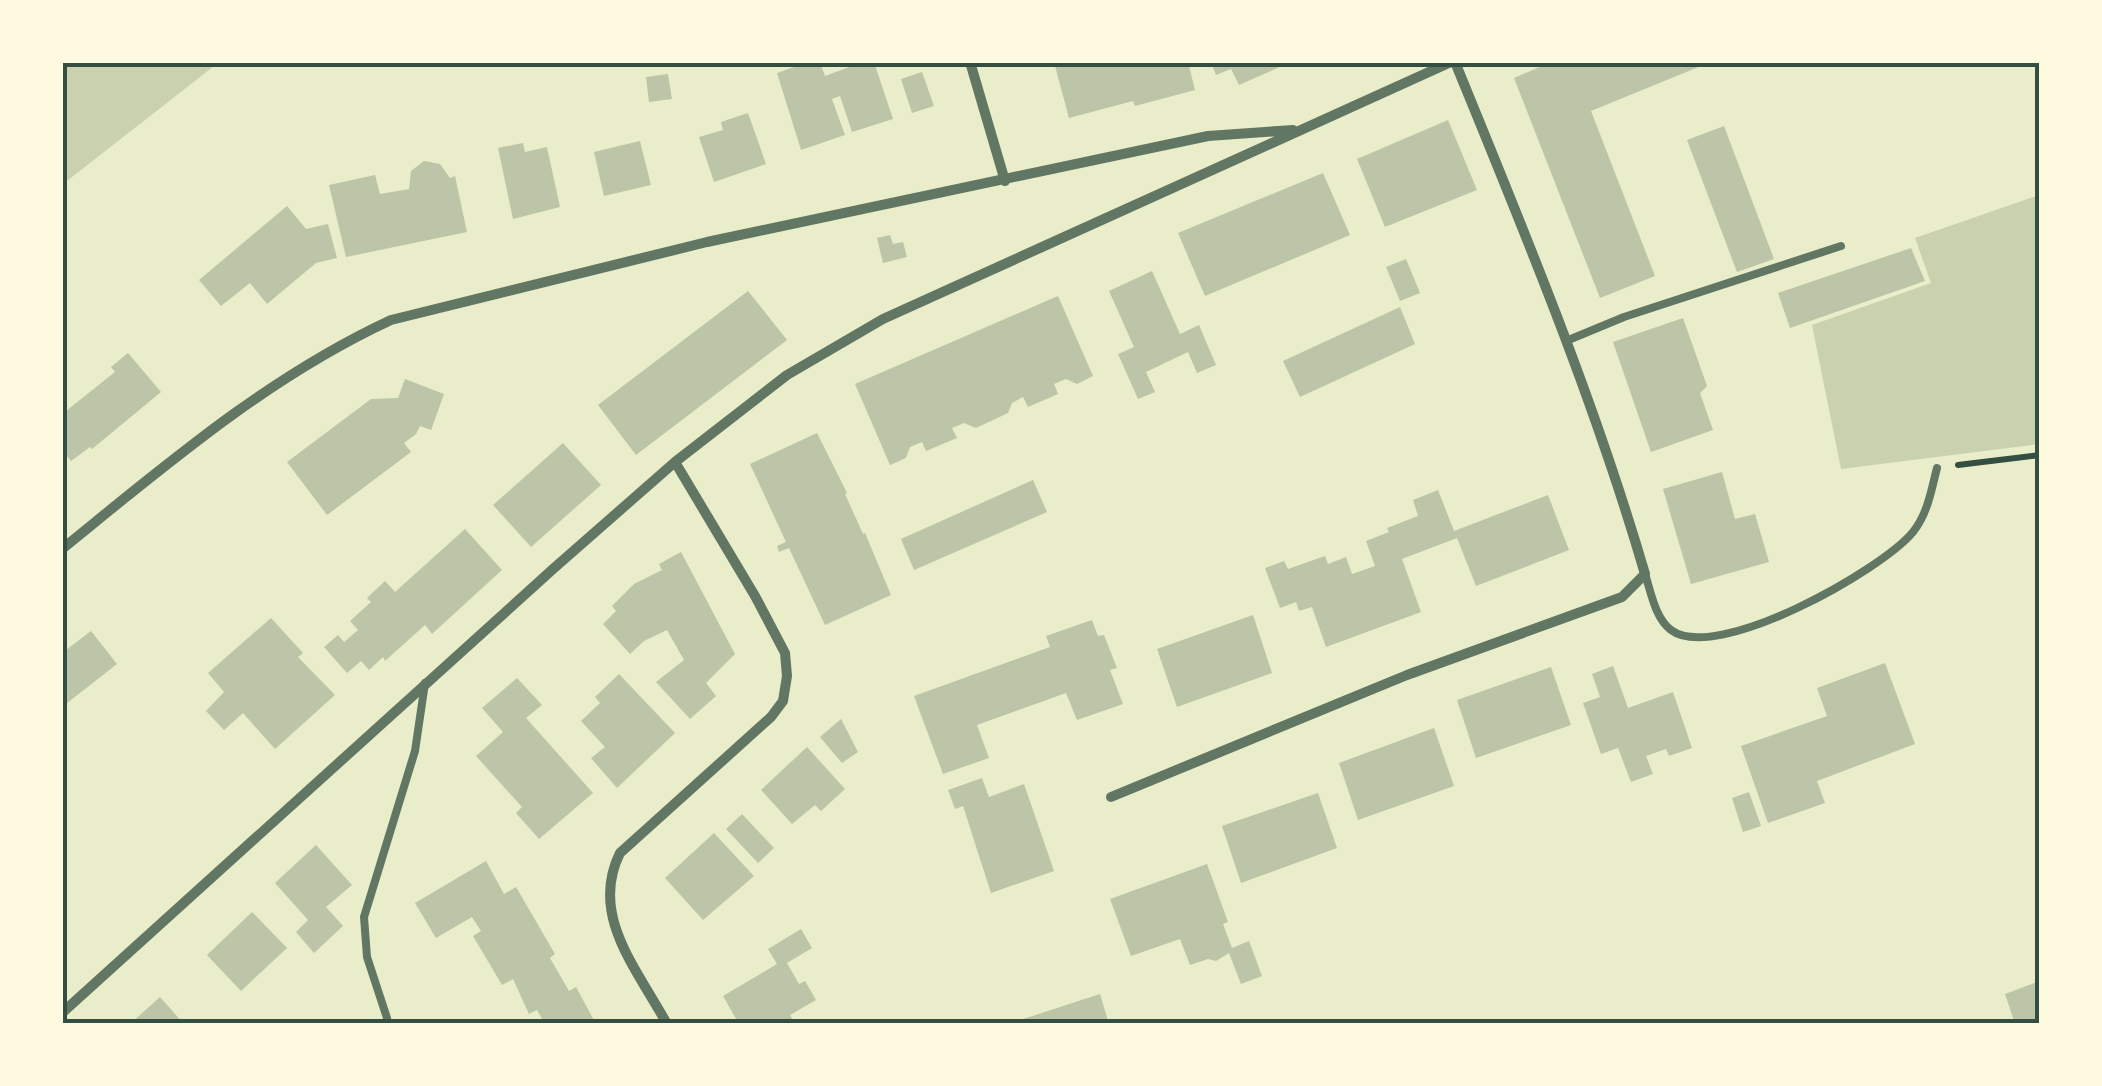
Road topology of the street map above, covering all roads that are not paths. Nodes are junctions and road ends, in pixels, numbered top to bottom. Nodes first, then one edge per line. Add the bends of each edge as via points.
1 (970, 62) edge
2 (1453, 62) edge
3 (1298, 129) junction
4 (1004, 181) junction
5 (1841, 246) dead end
6 (1566, 341) junction
7 (675, 462) junction
8 (1937, 468) road end
9 (62, 549) edge
10 (1645, 574) junction
11 (425, 683) junction
12 (1111, 797) dead end
13 (62, 1013) edge
14 (386, 1018) dead end
15 (667, 1024) edge

1 - 4 street
2 - 3 street
2 - 6 street
3 - 4 street via 1208,136
3 - 7 street via 883,319 787,374
4 - 9 street via 707,242 391,320 266,390
5 - 6 lane
6 - 10 street
7 - 11 street
7 - 15 street via 785,653 787,676 783,701 771,717 620,852 610,872 607,902 615,928
8 - 10 lane via 1925,516 1910,536 1872,566 1778,617 1730,634 1672,632 1659,616
10 - 12 street via 1622,597 1406,675
11 - 13 street
11 - 14 lane via 414,751 364,917

